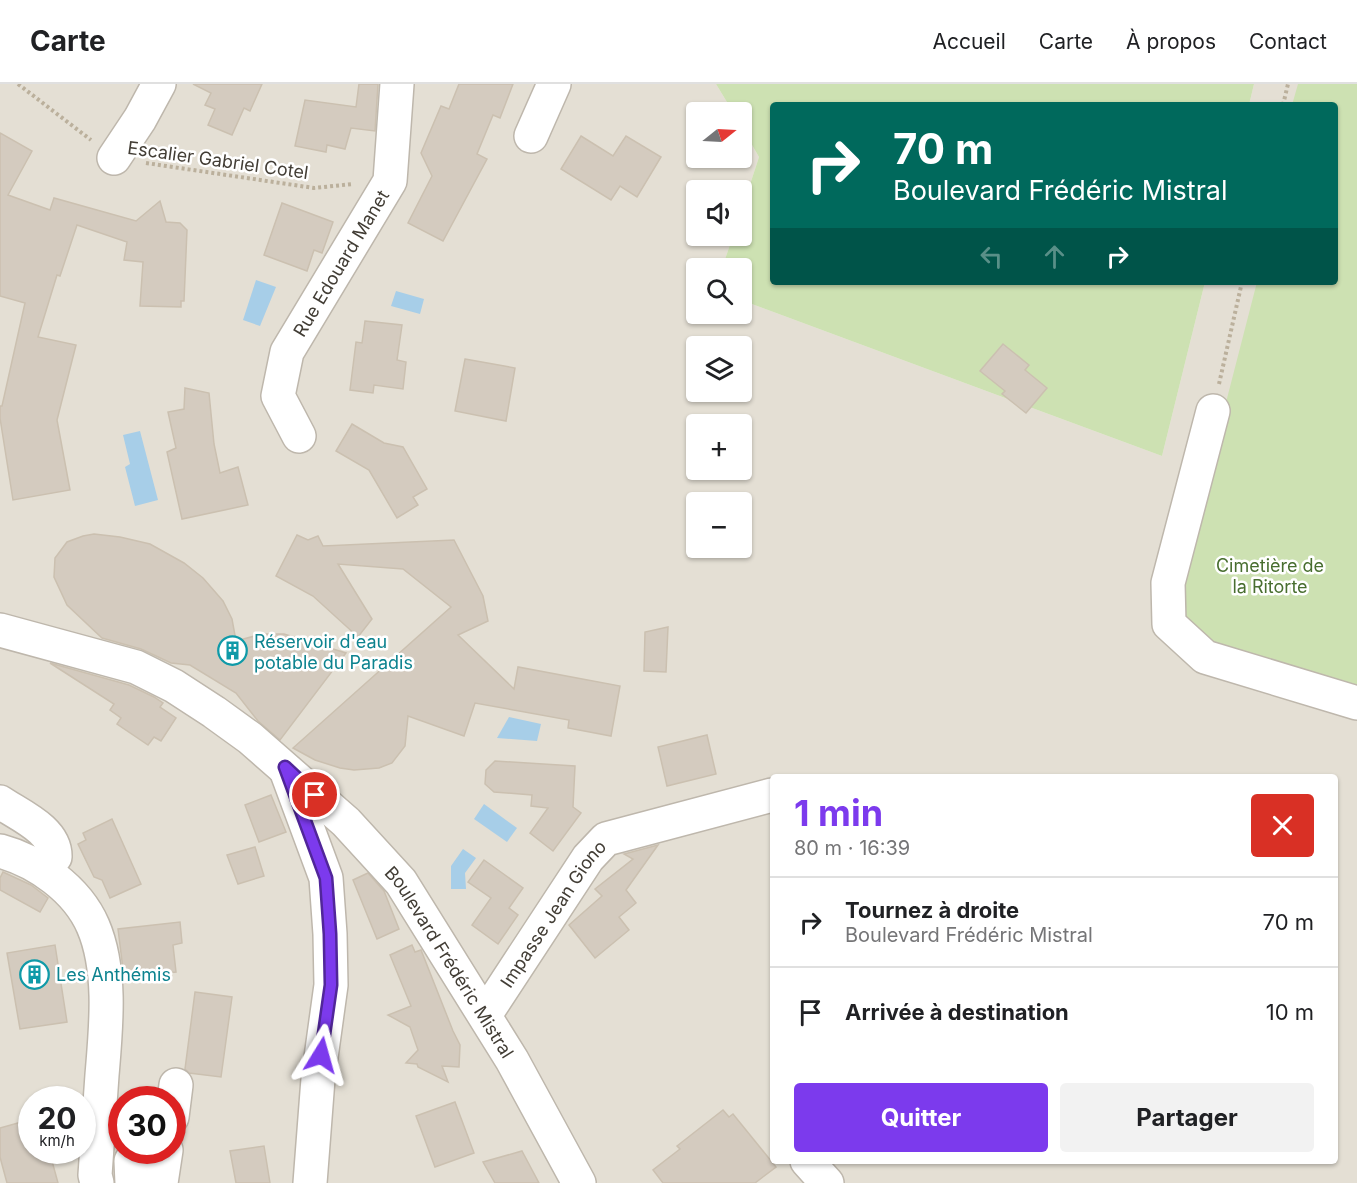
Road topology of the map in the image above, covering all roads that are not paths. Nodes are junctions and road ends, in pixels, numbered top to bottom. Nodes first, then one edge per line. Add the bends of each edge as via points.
1 (159, 84) edge
2 (397, 84) edge
3 (554, 84) edge
4 (531, 136) dead end
5 (114, 158) road end
6 (1213, 411) road end
7 (299, 436) dead end
8 (0, 630) edge
9 (1357, 702) edge
10 (285, 767) junction
11 (770, 796) edge
12 (0, 802) edge
13 (0, 851) edge
14 (41, 868) junction
15 (485, 1015) junction
16 (164, 1164) edge
17 (810, 1164) edge
18 (97, 1183) edge
19 (161, 1183) edge
20 (310, 1183) edge
21 (579, 1183) edge
22 (827, 1183) edge

1 - 5 street
2 - 7 street, Rue Edouard Manet via 390,181 287,352 278,396
3 - 4 street
6 - 9 street via 1168,583 1169,624 1205,657
8 - 10 street, Boulevard Frédéric Mistral via 136,667 214,712
10 - 15 street, Boulevard Frédéric Mistral via 346,822 400,882
10 - 20 street via 326,878 330,934 331,985 318,1079
11 - 15 street, Impasse Jean Giono via 606,839 588,858
12 - 14 street via 51,839 55,857
13 - 14 street
14 - 18 street via 78,903 93,925 101,953 106,1014
15 - 21 street, Boulevard Frédéric Mistral
16 - 19 street
17 - 22 street

